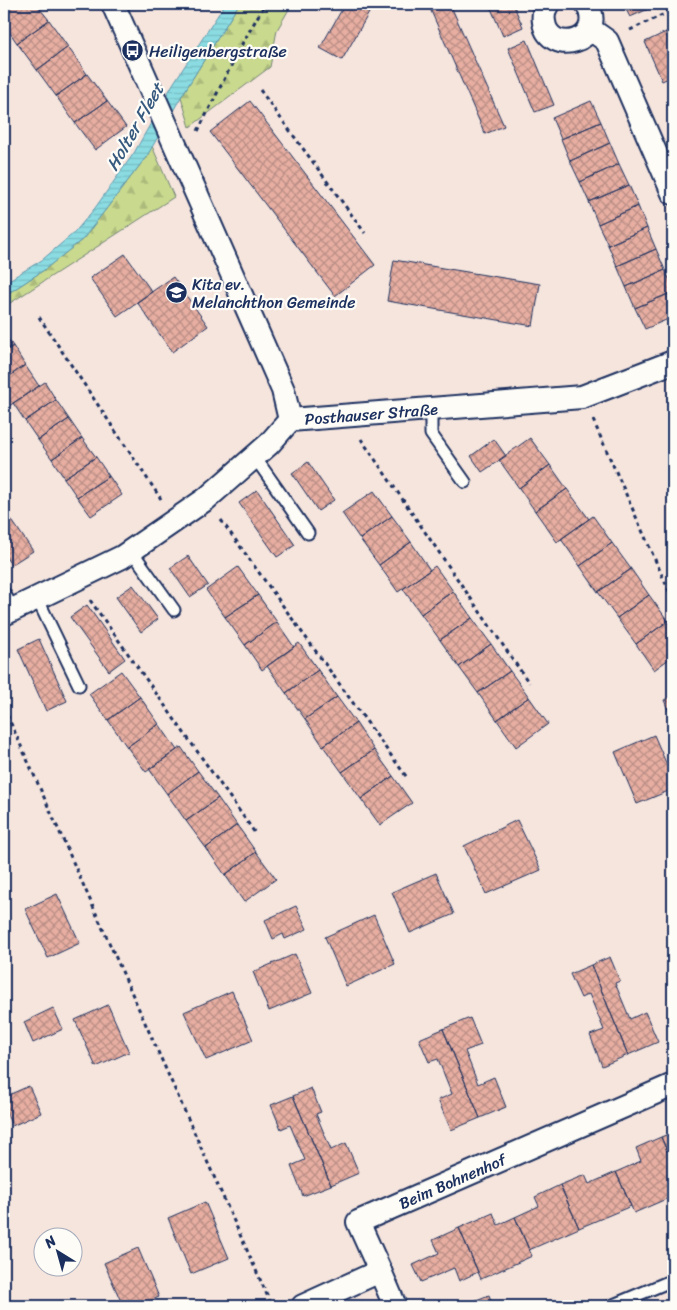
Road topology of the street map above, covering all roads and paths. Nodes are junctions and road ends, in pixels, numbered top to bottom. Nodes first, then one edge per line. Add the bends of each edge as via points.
1 (113, 4) edge
2 (265, 4) edge
3 (548, 4) edge
4 (587, 4) edge
5 (673, 10) edge
6 (598, 35) junction
7 (260, 90) dead end
8 (196, 135) dead end
9 (668, 167) edge
10 (673, 194) edge
11 (365, 232) dead end
12 (39, 317) dead end
13 (673, 362) edge
14 (582, 397) junction
15 (432, 410) junction
16 (345, 416) junction
17 (290, 420) junction
18 (254, 456) junction
19 (465, 482) dead end
20 (206, 499) junction
21 (175, 520) junction
22 (308, 533) dead end
23 (131, 550) junction
24 (76, 579) junction
25 (37, 598) junction
26 (673, 600) edge
27 (7, 605) edge
28 (174, 610) dead end
29 (529, 683) dead end
30 (79, 685) dead end
31 (4, 708) edge
32 (408, 780) dead end
33 (255, 833) dead end
34 (673, 1085) edge
35 (380, 1271) junction
36 (673, 1280) edge
37 (272, 1306) edge
38 (303, 1306) edge
39 (395, 1306) edge
40 (611, 1306) edge

1 - 17 street via 283,390
2 - 8 path
3 - 6 street via 543,16 544,26 557,40 575,41 584,36
4 - 6 street
5 - 6 path
6 - 9 street
7 - 11 path
9 - 10 street
12 - 21 path
13 - 14 street, Posthauser Straße
14 - 15 street, Posthauser Straße
14 - 26 path
15 - 16 street, Posthauser Straße
15 - 19 lane via 431,434
16 - 17 street, Posthauser Straße
16 - 29 path
17 - 18 street, Posthauser Straße
18 - 20 street, Posthauser Straße
18 - 22 lane
20 - 21 street, Posthauser Straße
20 - 32 path
21 - 23 street, Posthauser Straße
23 - 24 street, Posthauser Straße
23 - 28 lane
24 - 25 street, Posthauser Straße
24 - 33 path
25 - 27 street, Posthauser Straße
25 - 30 lane
31 - 37 path
34 - 35 street, Beim Bohnenhof via 358,1222
35 - 38 street
35 - 39 street
36 - 40 lane

